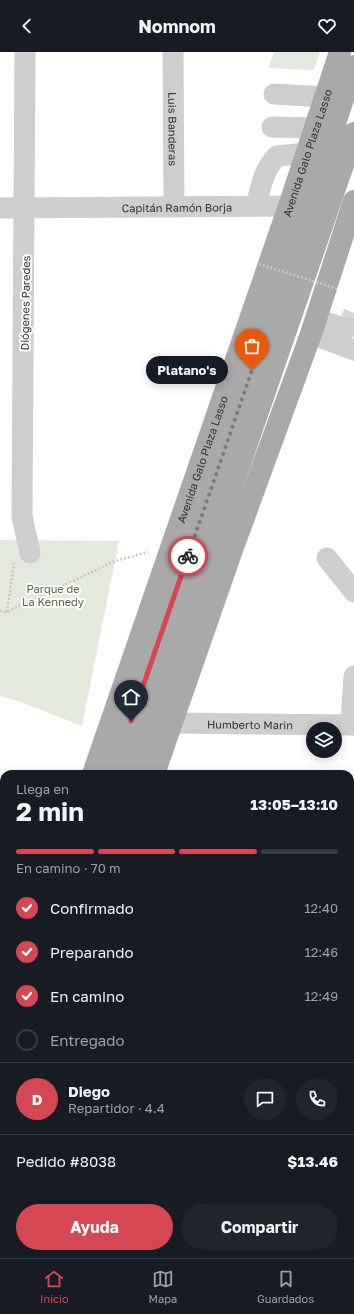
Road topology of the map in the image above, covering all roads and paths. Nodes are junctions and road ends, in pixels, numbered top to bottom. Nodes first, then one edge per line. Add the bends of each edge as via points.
1 (25, 52) edge
2 (173, 52) edge
3 (340, 52) edge
4 (354, 66) edge
5 (274, 94) dead end
6 (325, 97) junction
7 (272, 127) dead end
8 (315, 128) junction
9 (354, 133) edge
10 (306, 153) junction
11 (353, 204) edge
12 (174, 206) junction
13 (256, 206) junction
14 (308, 206) junction
15 (0, 208) edge
16 (25, 208) junction
17 (259, 264) dead end
18 (338, 289) dead end
19 (313, 327) junction
20 (348, 327) dead end
21 (354, 350) edge
22 (172, 545) junction
23 (30, 553) joint
24 (327, 558) dead end
25 (354, 592) edge
26 (0, 611) edge
27 (7, 612) junction
28 (354, 676) edge
29 (170, 723) junction
30 (352, 725) edge
31 (94, 770) edge
32 (114, 770) edge
33 (134, 770) edge
34 (155, 770) edge

1 - 16 street, Diógenes Paredes
2 - 12 street, Luis Banderas
3 - 6 main road, Avenida Galo Plaza Lasso
4 - 14 main road, Avenida Galo Plaza Lasso
5 - 6 street
6 - 8 main road, Avenida Galo Plaza Lasso
7 - 8 street
8 - 10 main road, Avenida Galo Plaza Lasso
9 - 14 main road, Avenida Galo Plaza Lasso
10 - 13 street via 277,156 263,178
10 - 14 main road, Avenida Galo Plaza Lasso
11 - 14 street, Capitán Ramón Borja
11 - 19 main road
12 - 13 street, Capitán Ramón Borja
12 - 16 street, Capitán Ramón Borja
13 - 14 street, Capitán Ramón Borja
14 - 22 main road, Avenida Galo Plaza Lasso
14 - 32 main road, Avenida Galo Plaza Lasso
14 - 33 main road, Avenida Galo Plaza Lasso
15 - 16 street, Capitán Ramón Borja
16 - 23 street, Diógenes Paredes via 22,516
17 - 18 path, bridge
19 - 20 street
19 - 21 street
19 - 29 main road
22 - 27 path via 115,561
22 - 31 main road, Avenida Galo Plaza Lasso
23 - 27 path via 15,560
24 - 25 street
26 - 27 path
28 - 30 street
29 - 30 street, Humberto Marin
29 - 34 main road

